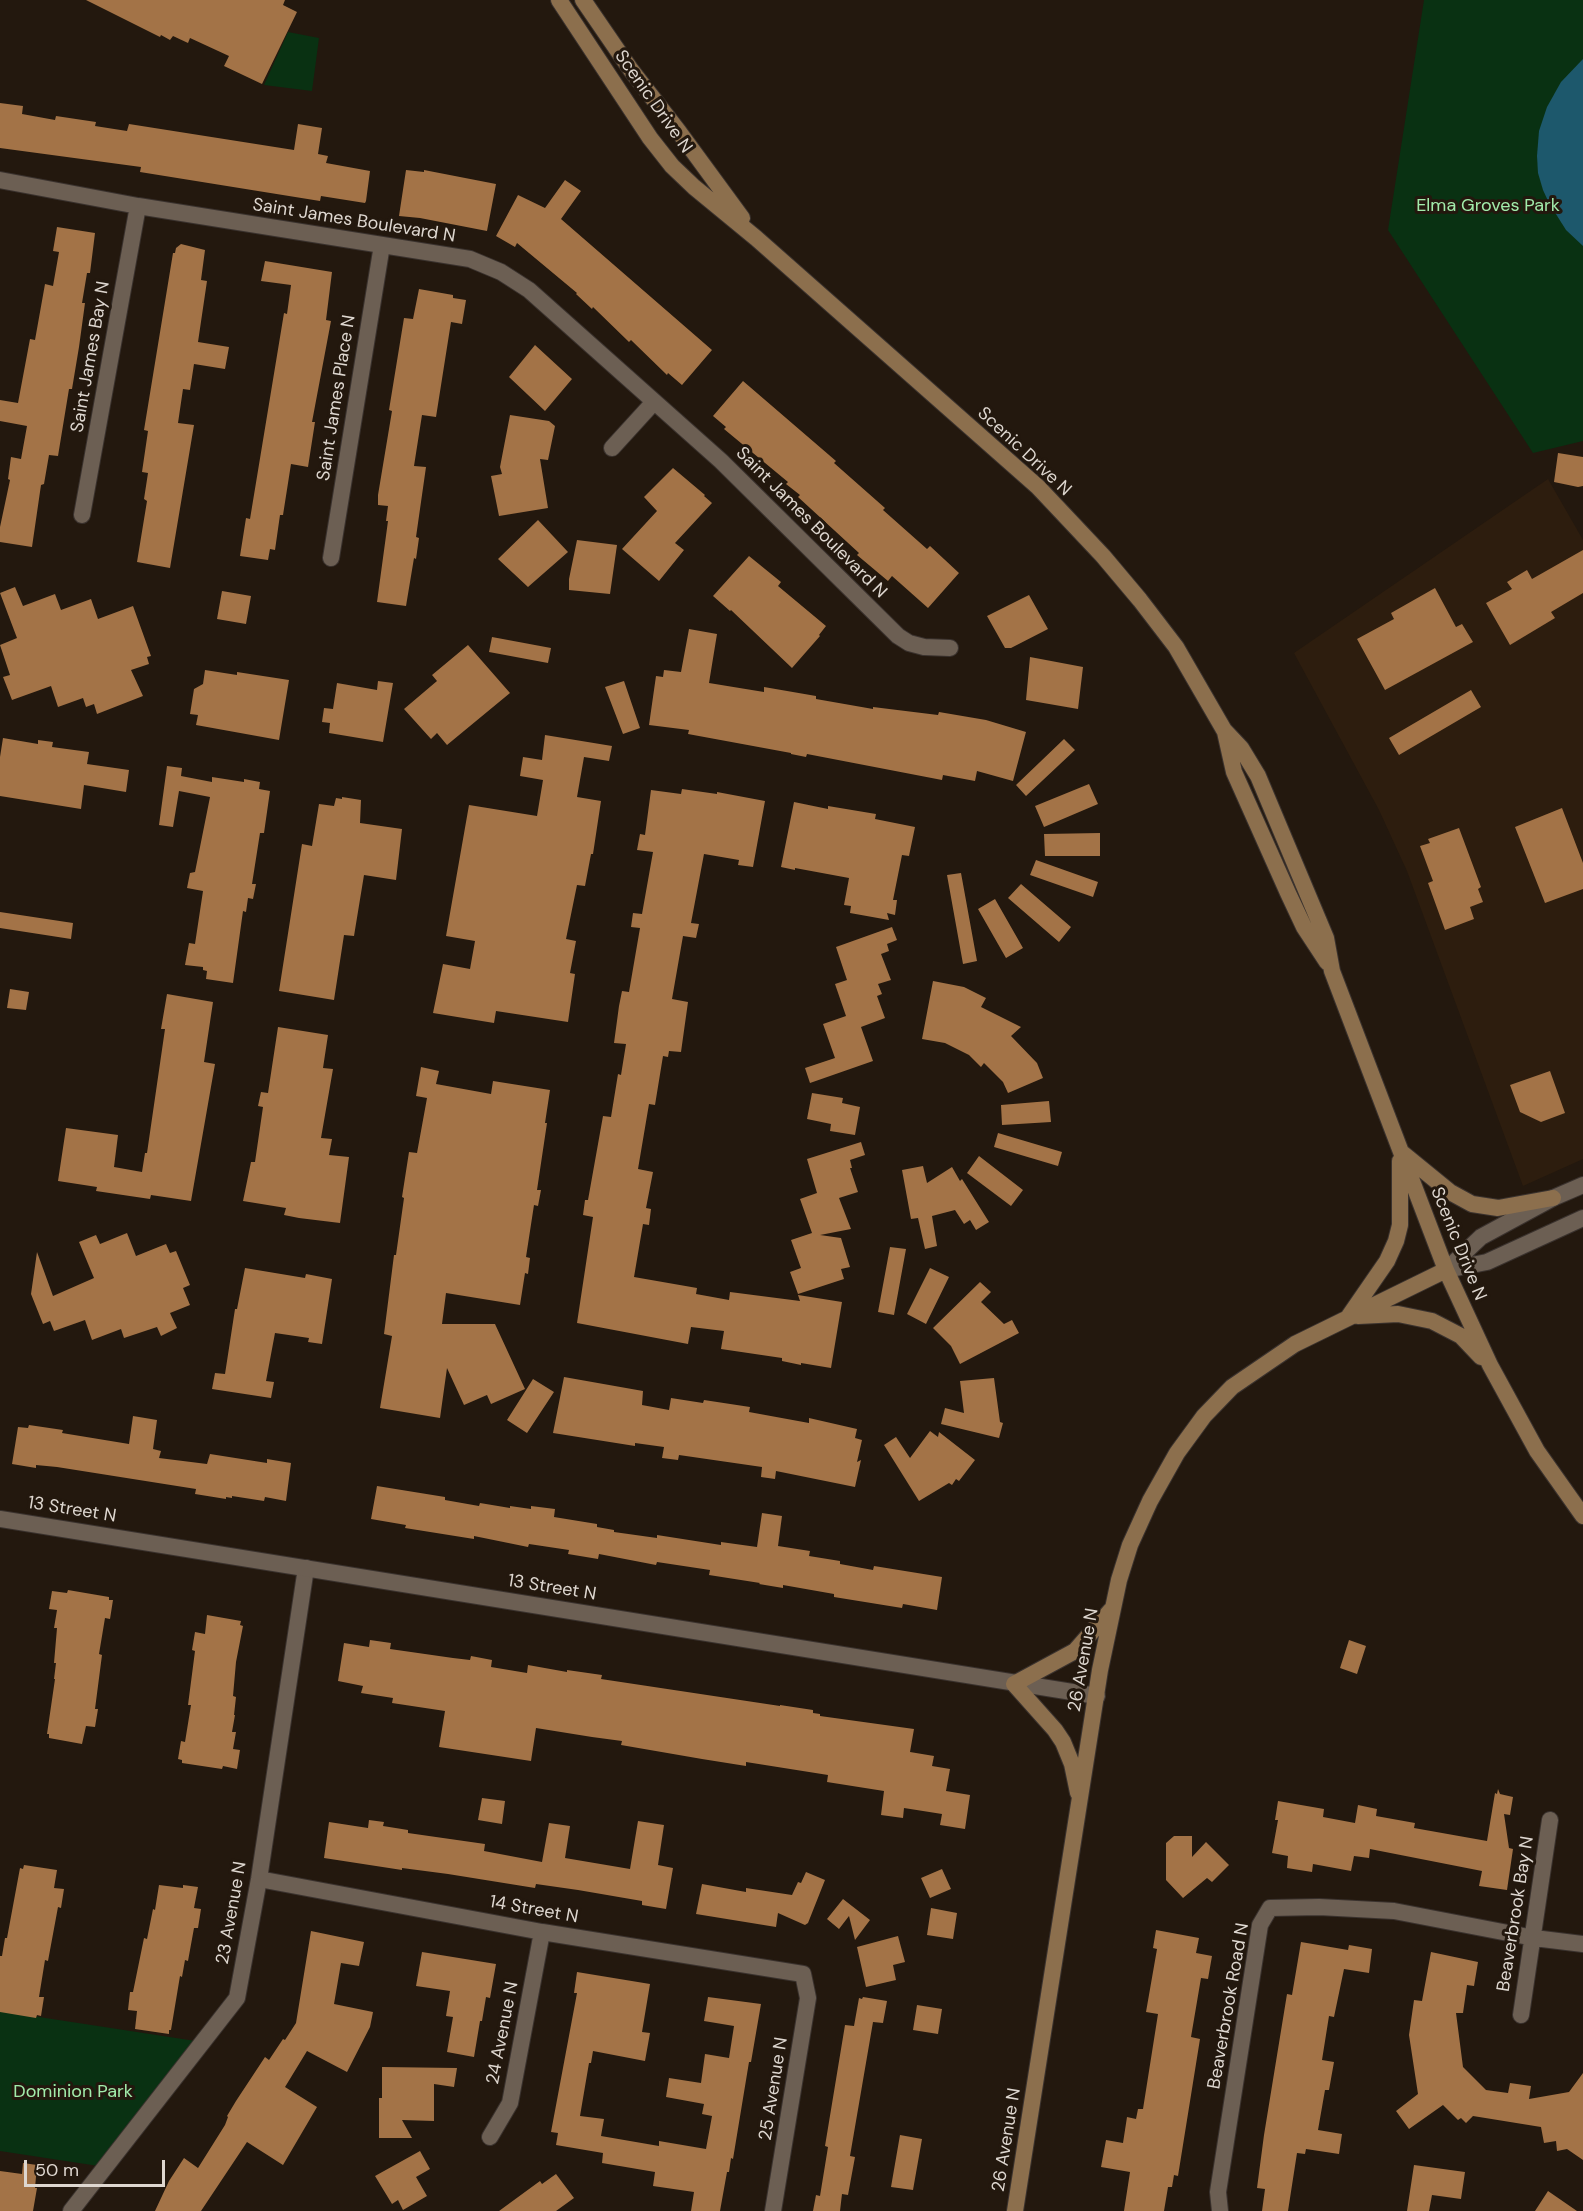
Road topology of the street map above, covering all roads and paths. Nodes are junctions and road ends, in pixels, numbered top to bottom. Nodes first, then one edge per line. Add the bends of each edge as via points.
1 (559, 0) edge
2 (583, 0) edge
3 (0, 180) edge
4 (138, 206) junction
5 (756, 238) junction
6 (382, 245) junction
7 (653, 403) junction
8 (612, 448) dead end
9 (82, 514) dead end
10 (331, 558) dead end
11 (950, 648) dead end
12 (1400, 1151) junction
13 (1583, 1185) edge
14 (1553, 1198) junction
15 (1583, 1218) edge
16 (1446, 1270) junction
17 (1348, 1317) junction
18 (1490, 1365) junction
19 (1583, 1516) edge
20 (0, 1519) edge
21 (306, 1568) junction
22 (1113, 1607) junction
23 (1014, 1684) junction
24 (1097, 1696) junction
25 (1080, 1803) junction
26 (1550, 1820) dead end
27 (259, 1879) junction
28 (542, 1932) junction
29 (1534, 1938) junction
30 (1583, 1944) edge
31 (803, 1974) joint
32 (1521, 2015) dead end
33 (490, 2137) dead end
34 (71, 2211) edge
35 (773, 2211) edge
36 (1015, 2211) edge
37 (1220, 2211) edge

1 - 5 main road, Scenic Drive N via 672,166
2 - 5 main road, Scenic Drive N
3 - 4 street, Saint James Boulevard N
4 - 6 street, Saint James Boulevard N
4 - 9 street, Saint James Bay N
5 - 12 main road, Scenic Drive N via 1038,487 1140,600 1176,647 1224,730 1258,776 1326,938 1332,971
6 - 7 street, Saint James Boulevard N via 470,259 501,272 529,290
6 - 10 street, Saint James Place N
7 - 8 street
7 - 11 street, Saint James Boulevard N via 721,461 898,636 924,647
12 - 14 main road via 1450,1192 1472,1204 1498,1208
12 - 16 main road, Scenic Drive N
12 - 17 main road via 1400,1225 1396,1240 1387,1261
13 - 14 street
14 - 16 street via 1481,1237
15 - 16 street via 1487,1262
16 - 17 main road, 26 Avenue N
16 - 18 main road, Scenic Drive N
17 - 18 main road via 1398,1314 1432,1321 1461,1336
17 - 22 main road, 26 Avenue N via 1294,1344 1263,1365 1232,1387 1204,1416 1150,1501 1131,1545
18 - 19 main road, Scenic Drive N via 1537,1451
20 - 21 street, 13 Street N
21 - 23 street, 13 Street N
21 - 27 street, 23 Avenue N
22 - 23 main road via 1075,1651
22 - 24 main road, 26 Avenue N
23 - 24 street, 13 Street N
23 - 25 main road via 1063,1742
24 - 25 main road, 26 Avenue N
25 - 36 main road, 26 Avenue N
26 - 29 street, Beaverbrook Bay N
27 - 28 street, 14 Street N
27 - 34 street, 23 Avenue N via 237,1998
28 - 31 street, 14 Street N
28 - 33 street, 24 Avenue N via 510,2103
29 - 30 street, Beaverbrook Road N
29 - 32 street, Beaverbrook Bay N
29 - 37 street, Beaverbrook Road N via 1394,1911 1270,1908 1260,1925 1218,2192
31 - 35 street, 25 Avenue N via 808,1998

